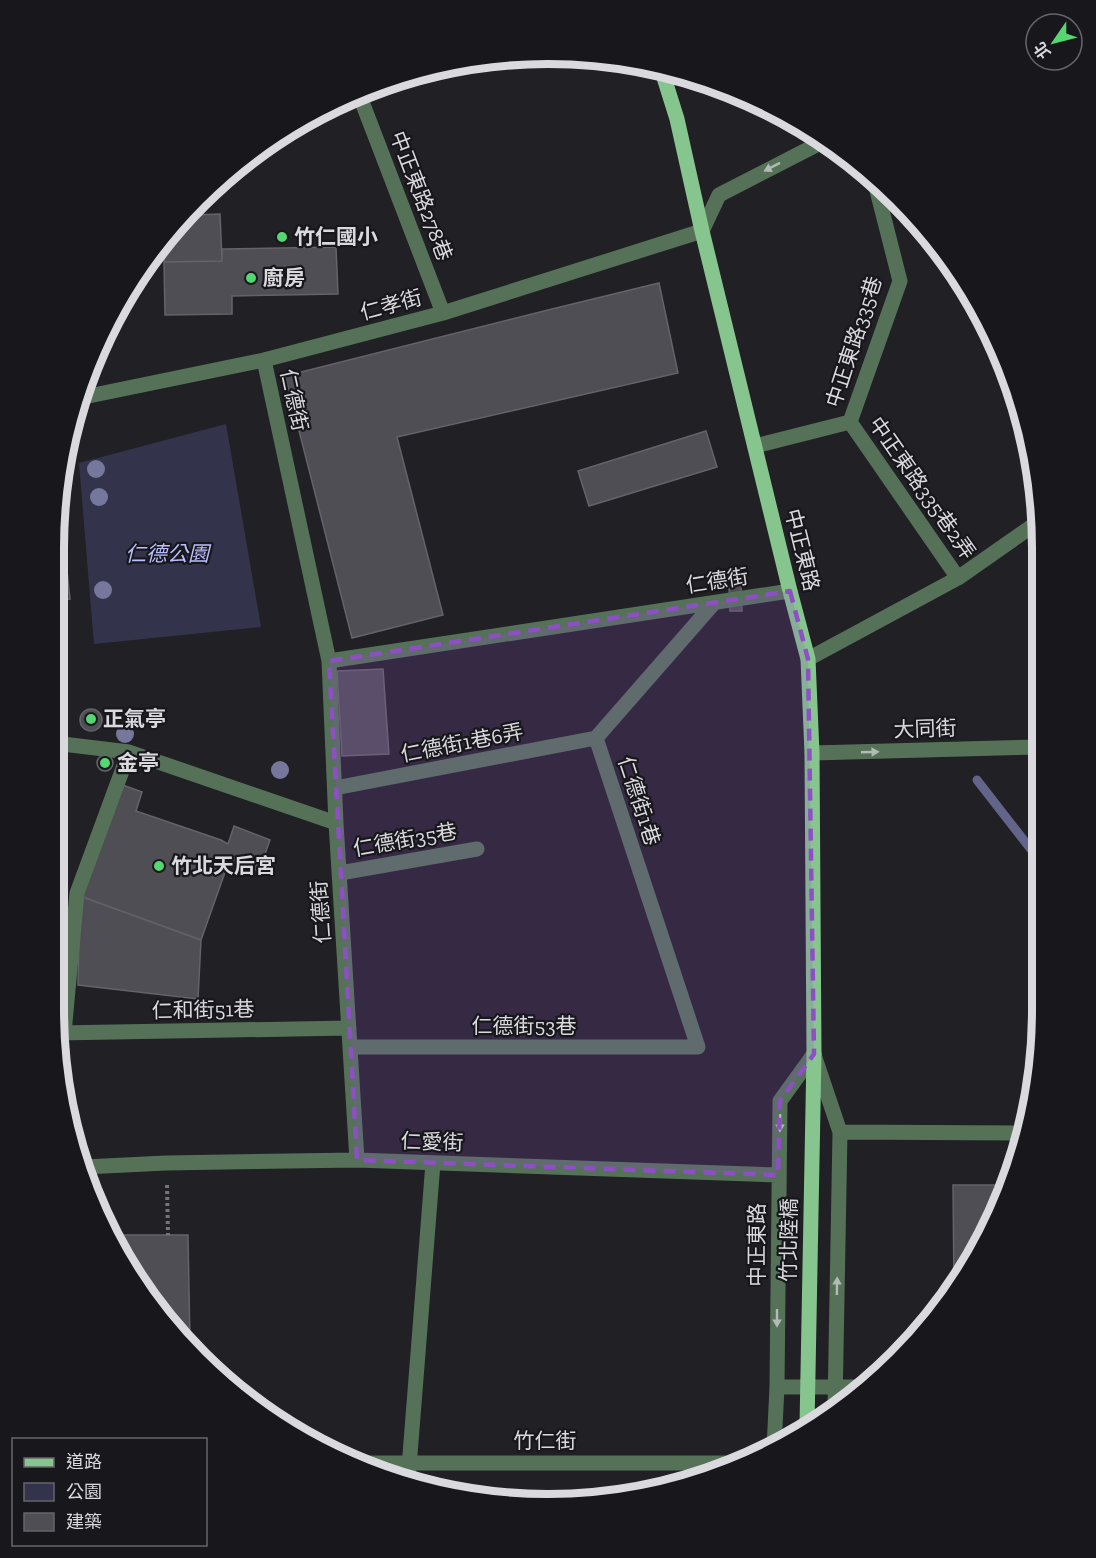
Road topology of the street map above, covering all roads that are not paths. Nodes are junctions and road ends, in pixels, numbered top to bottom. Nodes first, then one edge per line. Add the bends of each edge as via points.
1 (664, 79) edge
2 (362, 102) edge
3 (816, 145) edge
4 (878, 194) edge
5 (702, 231) junction
6 (443, 313) junction
7 (264, 360) junction
8 (89, 396) edge
9 (850, 422) junction
10 (755, 446) junction
11 (1031, 527) edge
12 (958, 578) junction
13 (790, 591) junction
14 (714, 603) junction
15 (808, 659) junction
16 (329, 660) junction
17 (597, 738) junction
18 (64, 744) edge
19 (1032, 747) edge
20 (129, 752) junction
21 (812, 753) junction
22 (335, 788) junction
23 (336, 823) junction
24 (477, 849) dead end
25 (339, 873) junction
26 (64, 1000) edge
27 (349, 1029) junction
28 (65, 1033) edge
29 (350, 1047) junction
30 (698, 1047) joint
31 (814, 1054) junction
32 (840, 1132) junction
33 (1015, 1133) edge
34 (357, 1160) junction
35 (433, 1163) junction
36 (91, 1167) edge
37 (778, 1175) junction
38 (777, 1387) junction
39 (836, 1388) junction
40 (850, 1388) edge
41 (835, 1399) edge
42 (807, 1418) edge
43 (775, 1437) edge
44 (377, 1462) edge
45 (411, 1462) junction
46 (717, 1463) edge
47 (409, 1473) edge

1 - 5 main road, 中正東路
2 - 6 street, 中正東路278巷
3 -> 5 street via 719,195
4 - 9 street, 中正東路335巷 via 900,281
5 - 6 street, 仁孝街
5 - 10 main road, 中正東路
6 - 7 street, 仁孝街
7 - 8 street, 仁孝街
7 - 16 street, 仁德街
9 - 10 street, 中正東路335巷
9 - 12 street, 中正東路335巷2弄
10 - 13 main road, 中正東路
11 - 12 street, 中正東路335巷2弄
12 - 15 street, 中正東路335巷2弄
13 - 14 street, 仁德街
13 - 15 main road, 中正東路
14 - 16 street, 仁德街
14 - 17 street, 仁德街1巷
15 - 21 main road, 中正東路
16 - 22 street, 仁德街
17 - 22 street, 仁德街1巷6弄
17 - 30 street, 仁德街1巷
18 - 20 street
21 -> 19 street, 大同街
20 - 23 street
20 - 26 street via 77,893
21 - 31 main road, 中正東路
22 - 23 street, 仁德街
23 - 25 street, 仁德街
24 - 25 street, 仁德街35巷
25 - 27 street, 仁德街
27 - 28 street, 仁和街51巷
27 - 29 street, 仁德街
29 - 30 street, 仁德街53巷
29 - 34 street, 仁德街
31 - 32 street, 中正東路
31 -> 37 street, 中正東路 via 780,1101
31 - 42 main road, 竹北陸橋, bridge
32 - 33 street
39 -> 32 street, 中正東路
34 - 35 street, 仁愛街
34 - 36 street, 仁愛街
35 - 37 street, 仁愛街
35 - 45 street
37 -> 38 street, 中正東路
38 - 39 street
38 - 43 street, 中正東路
39 - 40 street
39 - 41 street, 中正東路
44 - 45 street, 竹仁街
45 - 46 street, 竹仁街
45 - 47 street

